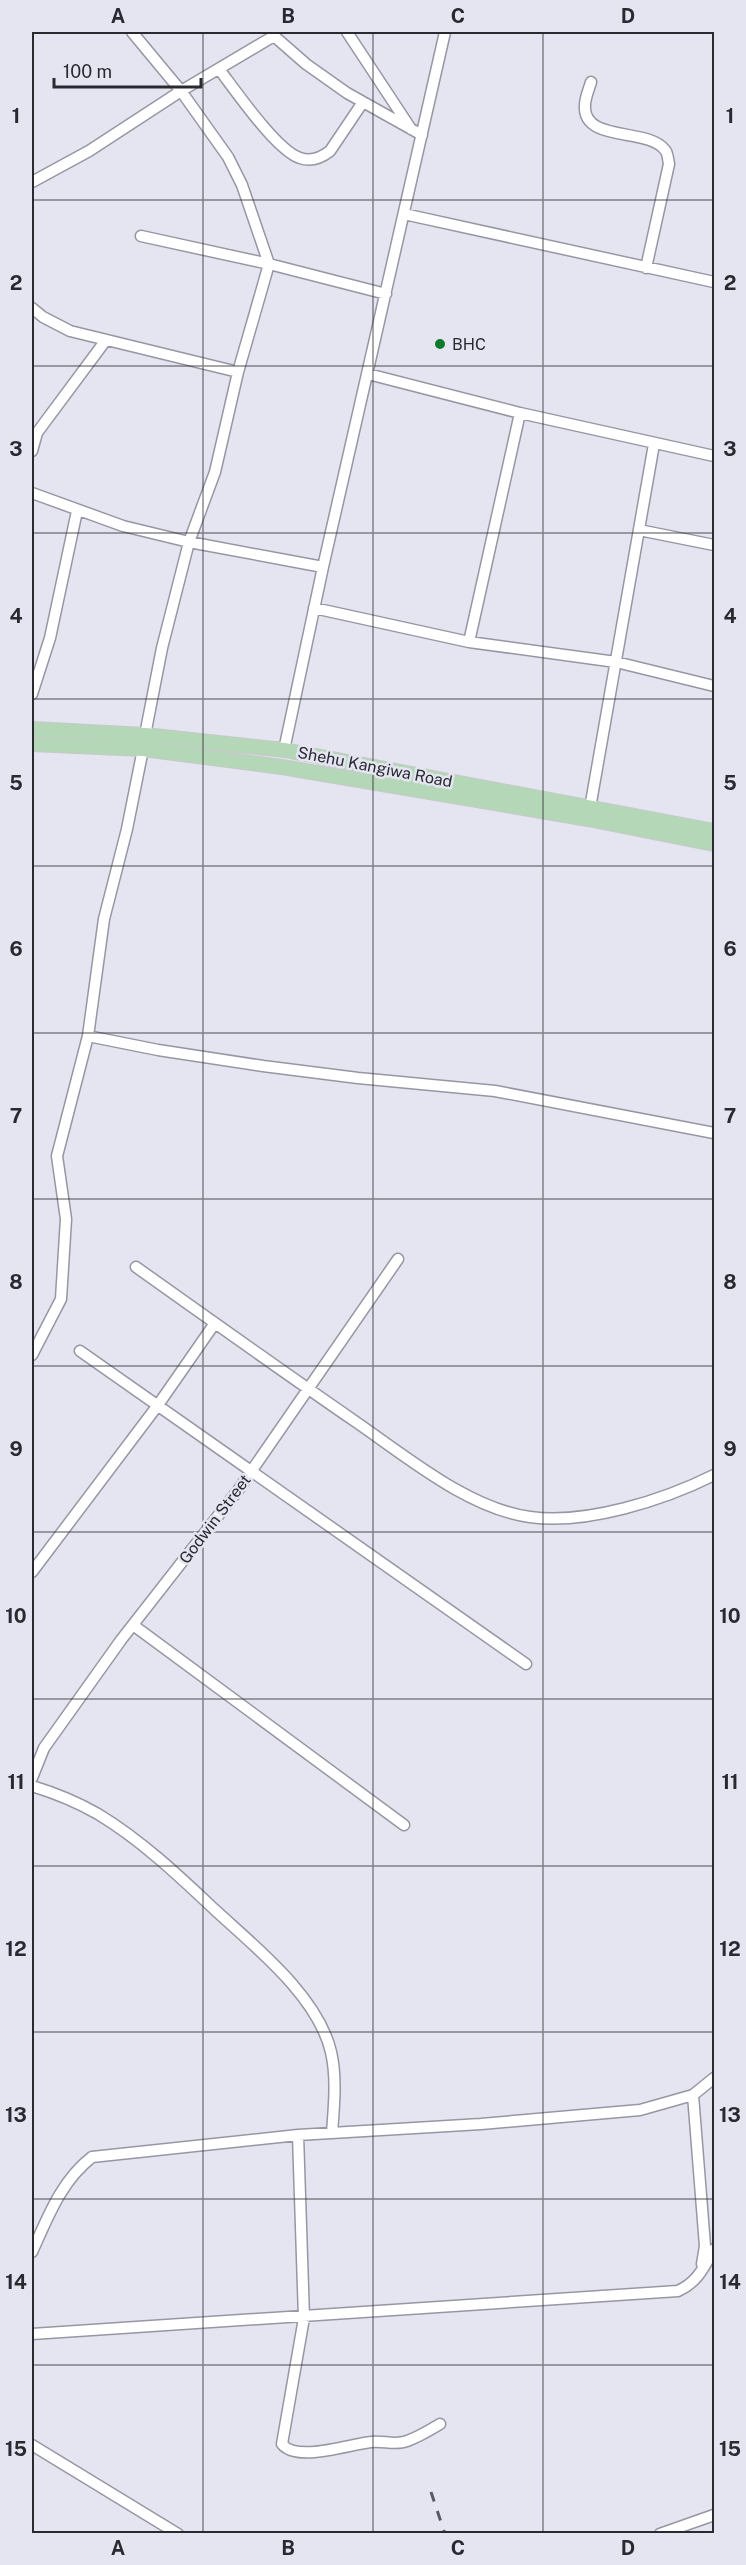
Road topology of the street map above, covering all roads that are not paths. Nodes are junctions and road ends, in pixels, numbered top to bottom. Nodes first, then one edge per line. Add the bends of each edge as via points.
1 (133, 32) edge
2 (346, 32) edge
3 (446, 32) edge
4 (278, 34) edge
5 (219, 69) junction
6 (591, 82) dead end
7 (181, 91) junction
8 (363, 102) junction
9 (417, 133) junction
10 (32, 182) edge
11 (405, 214) junction
12 (141, 236) dead end
13 (269, 264) junction
14 (646, 268) junction
15 (714, 282) edge
16 (386, 294) junction
17 (32, 308) edge
18 (106, 340) junction
19 (238, 372) junction
20 (368, 374) junction
21 (520, 413) junction
22 (654, 444) junction
23 (32, 451) edge
24 (714, 456) edge
25 (32, 493) edge
26 (77, 511) junction
27 (639, 530) junction
28 (189, 542) junction
29 (714, 546) edge
30 (322, 567) junction
31 (314, 608) junction
32 (469, 642) junction
33 (616, 662) junction
34 (714, 686) edge
35 (32, 694) edge
36 (32, 729) edge
37 (144, 742) junction
38 (32, 744) edge
39 (284, 750) junction
40 (590, 808) junction
41 (714, 831) edge
42 (714, 844) edge
43 (88, 1036) junction
44 (714, 1133) edge
45 (398, 1259) dead end
46 (136, 1268) dead end
47 (215, 1323) junction
48 (80, 1352) dead end
49 (32, 1355) edge
50 (308, 1389) junction
51 (158, 1405) junction
52 (252, 1470) junction
53 (714, 1475) edge
54 (32, 1572) edge
55 (133, 1625) junction
56 (526, 1664) dead end
57 (35, 1760) edge
58 (32, 1778) edge
59 (32, 1786) edge
60 (404, 1825) dead end
61 (714, 2078) edge
62 (693, 2095) junction
63 (332, 2133) junction
64 (298, 2135) junction
65 (714, 2249) edge
66 (32, 2252) edge
67 (700, 2276) junction
68 (304, 2318) junction
69 (32, 2334) edge
70 (440, 2424) dead end
71 (32, 2445) edge
72 (714, 2515) edge
73 (178, 2534) edge
74 (660, 2534) edge

1 - 7 street
2 - 9 street
3 - 9 street
4 - 5 street
4 - 8 street via 306,64
5 - 7 street
5 - 8 street via 260,124 301,159 312,160 330,151
6 - 14 street via 586,118 595,127 655,142 666,151 669,164
7 - 10 street via 89,151
7 - 13 street via 228,157 242,185
8 - 9 street
9 - 11 street
11 - 14 street
11 - 16 street
12 - 13 street
13 - 16 street
13 - 19 street
14 - 15 street
16 - 20 street
17 - 18 street via 70,331
18 - 19 street
18 - 23 street via 37,433
19 - 28 street via 215,472
20 - 21 street
20 - 30 street
21 - 22 street
21 - 32 street
22 - 24 street
22 - 27 street
25 - 26 street
26 - 28 street
26 - 35 street via 50,638
27 - 29 street
27 - 33 street
28 - 30 street
28 - 37 street via 162,648
30 - 31 street
31 - 32 street
31 - 39 street
32 - 33 street
33 - 34 street
33 - 40 street
36 - 37 main road, Shehu Kangiwa Road
37 - 38 main road, Shehu Kangiwa Road
37 - 39 main road, Shehu Kangiwa Road
37 - 42 main road, Shehu Kangiwa Road
37 - 43 street via 104,919
39 - 40 main road, Shehu Kangiwa Road
40 - 41 main road, Shehu Kangiwa Road
43 - 44 street via 348,1077 495,1091
43 - 49 street via 57,1156 66,1219 61,1299
45 - 50 street, Godwin Street
46 - 47 street
47 - 50 street
47 - 51 street
48 - 51 street
50 - 52 street, Godwin Street
50 - 53 street via 475,1502 519,1515 561,1520 592,1515 651,1501
51 - 52 street
51 - 54 street
52 - 55 street, Godwin Street
52 - 56 street
55 - 57 street, Godwin Street
55 - 60 street
57 - 58 street, Godwin Street
59 - 63 street via 99,1814 173,1870 299,1992 331,2050 335,2084
61 - 62 street
62 - 63 street via 640,2110
62 - 67 street via 705,2246
63 - 64 street
64 - 66 street via 92,2157 63,2185
64 - 68 street
65 - 67 street
67 - 68 street via 691,2286 678,2291
68 - 69 street
68 - 70 street via 282,2444 286,2449 328,2451 373,2441 394,2444
71 - 73 street
72 - 74 street

